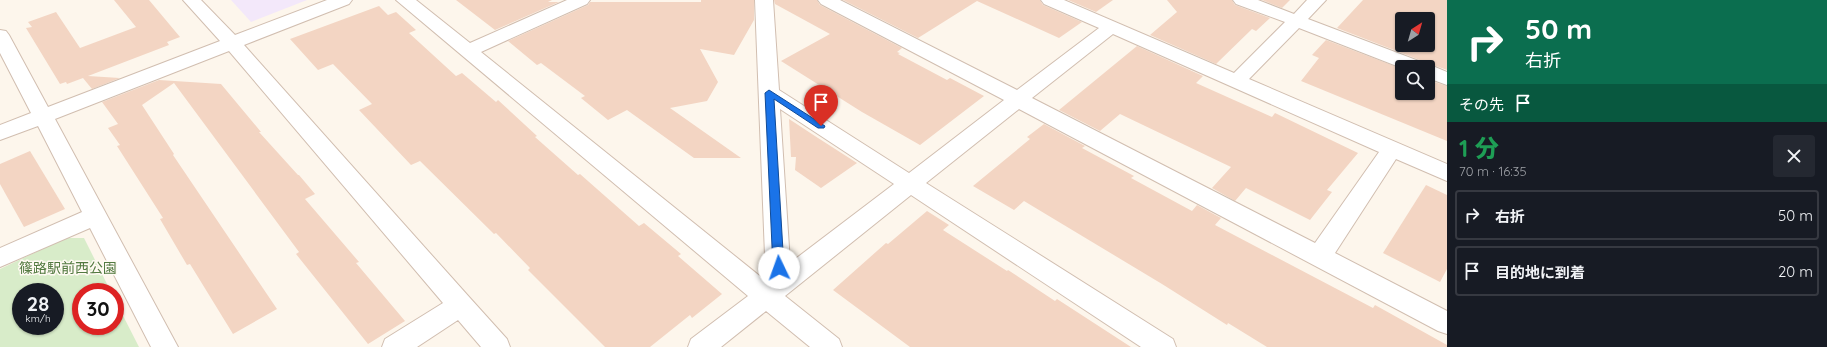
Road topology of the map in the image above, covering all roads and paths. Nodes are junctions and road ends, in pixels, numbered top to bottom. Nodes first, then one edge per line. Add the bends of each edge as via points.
1 (192, 0) edge
2 (343, 0) edge
3 (405, 0) edge
4 (581, 0) edge
5 (764, 0) edge
6 (827, 0) edge
7 (1050, 0) edge
8 (1242, 0) edge
9 (1317, 0) edge
10 (1296, 21) junction
11 (1112, 27) junction
12 (1, 40) edge
13 (232, 43) junction
14 (468, 51) junction
15 (1399, 60) edge
16 (1435, 74) edge
17 (1447, 78) edge
18 (1237, 82) junction
19 (769, 93) junction
20 (1018, 99) junction
21 (43, 117) junction
22 (0, 133) edge
23 (1392, 149) junction
24 (1447, 173) edge
25 (911, 184) junction
26 (96, 215) junction
27 (1319, 257) junction
28 (0, 258) edge
29 (773, 290) junction
30 (461, 306) junction
31 (1447, 323) edge
32 (164, 347) edge
33 (395, 347) edge
34 (497, 347) edge
35 (701, 347) edge
36 (829, 347) edge
37 (1163, 347) edge

1 - 13 street
2 - 13 street
3 - 14 street
4 - 14 street
5 - 19 street
6 - 20 street
7 - 11 street
8 - 10 street
9 - 10 street
10 - 15 street
10 - 18 street
11 - 18 street
11 - 20 street
12 - 21 street
13 - 21 street
13 - 30 street
14 - 29 street
16 - 17 street
18 - 23 street
19 - 25 street
19 - 29 street
20 - 25 street
20 - 27 street
21 - 22 street
21 - 26 street
23 - 24 street
23 - 27 street
25 - 29 street
25 - 37 street
26 - 28 street
26 - 32 street
27 - 31 street
29 - 35 street
29 - 36 street
30 - 33 street
30 - 34 street

